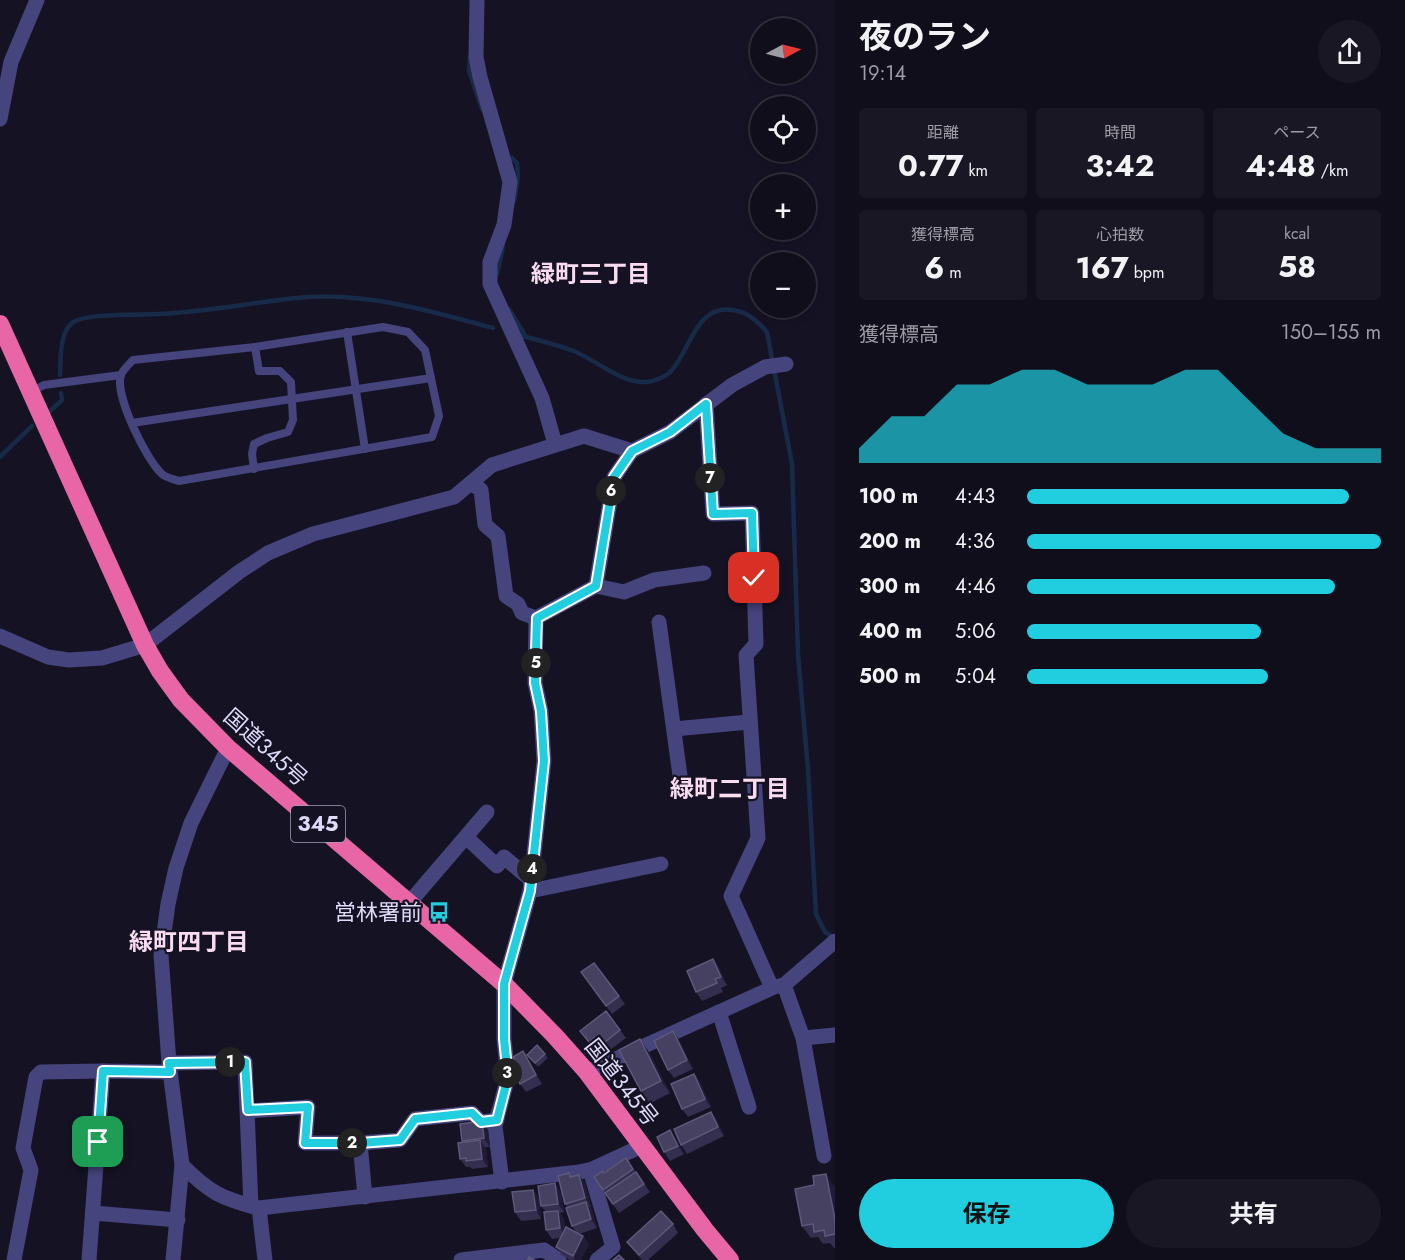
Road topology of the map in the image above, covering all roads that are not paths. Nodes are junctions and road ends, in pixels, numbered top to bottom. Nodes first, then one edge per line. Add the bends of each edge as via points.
1 (37, 0) edge
2 (477, 0) edge
3 (0, 119) edge
4 (0, 324) edge
5 (347, 332) junction
6 (255, 347) junction
7 (786, 364) dead end
8 (121, 375) junction
9 (431, 378) junction
10 (357, 388) junction
11 (30, 393) junction
12 (292, 398) junction
13 (706, 404) junction
14 (132, 423) junction
15 (555, 444) junction
16 (365, 449) junction
17 (632, 451) junction
18 (254, 469) junction
19 (471, 483) junction
20 (704, 573) dead end
21 (596, 586) junction
22 (537, 618) junction
23 (659, 622) dead end
24 (0, 636) edge
25 (145, 645) junction
26 (749, 723) junction
27 (674, 729) junction
28 (228, 748) junction
29 (681, 783) dead end
30 (487, 812) dead end
31 (466, 837) junction
32 (661, 864) dead end
33 (530, 885) junction
34 (409, 903) junction
35 (835, 941) edge
36 (504, 984) junction
37 (778, 987) junction
38 (718, 1012) junction
39 (835, 1035) edge
40 (803, 1038) junction
41 (170, 1068) junction
42 (103, 1071) junction
43 (587, 1072) junction
44 (748, 1107) dead end
45 (248, 1110) junction
46 (497, 1120) junction
47 (360, 1143) junction
48 (642, 1146) junction
49 (824, 1156) dead end
50 (182, 1165) junction
51 (590, 1170) junction
52 (502, 1182) junction
53 (365, 1197) junction
54 (255, 1207) junction
55 (93, 1213) junction
56 (178, 1220) junction
57 (14, 1260) edge
58 (89, 1260) edge
59 (173, 1260) edge
60 (264, 1260) edge
61 (461, 1260) edge
62 (559, 1260) edge
63 (597, 1260) edge
64 (730, 1260) edge

1 - 3 street via 11,62
2 - 15 street via 476,57 510,182 504,225 490,262 489,285 543,398
4 - 11 highway, 国道345号 / 345
5 - 6 lane
5 - 9 lane via 383,327 408,332 425,350
5 - 10 lane
6 - 8 lane via 133,360
6 - 12 lane via 259,372 280,371 291,382
7 - 13 street via 765,367
8 - 11 lane via 44,385
8 - 14 lane via 121,394
9 - 10 lane
9 - 16 lane via 439,417 432,437
10 - 12 lane
10 - 16 lane
11 - 25 highway, 国道345号 / 345
12 - 14 lane
12 - 18 lane via 294,420 288,432 254,444
13 - 17 street via 670,432
13 - 26 street via 713,514 752,513 756,644 746,655
14 - 18 lane via 163,476 179,481
15 - 17 street via 584,436
15 - 19 street via 492,465
16 - 18 lane
17 - 21 street via 614,477
19 - 22 street via 481,490 485,525 498,536 506,596 519,604 522,613
19 - 25 street via 454,497 313,534 268,553
20 - 21 street via 654,580 624,592
21 - 22 street
22 - 33 street via 535,683 544,761
23 - 27 street
24 - 25 street via 48,657 69,660 102,658
25 - 28 highway, 国道345号 / 345 via 181,700
26 - 27 street
26 - 37 street via 758,837 731,896
27 - 29 street
28 - 34 highway, 国道345号 / 345
28 - 41 street via 191,824 168,903 161,955
30 - 31 street
31 - 33 street via 497,866 504,857
31 - 34 street
32 - 33 street
33 - 36 street
34 - 36 highway, 国道345号 / 345
35 - 37 street
36 - 43 highway, 国道345号 / 345
36 - 46 street via 508,1077
37 - 38 street
37 - 40 street
38 - 43 street
38 - 44 street
39 - 40 street
40 - 49 street
41 - 42 street
41 - 45 street via 245,1062
41 - 50 street
42 - 55 street
42 - 57 street via 41,1072 36,1077 23,1148 31,1170
43 - 48 highway, 国道345号 / 345
45 - 47 street via 308,1107 305,1143
45 - 54 street
46 - 47 street via 481,1122 472,1113 415,1119 400,1140
46 - 52 street
47 - 53 street
48 - 51 street
48 - 64 highway, 国道345号 / 345
50 - 54 street via 228,1201
50 - 56 street
51 - 52 street
51 - 63 street via 613,1247
52 - 53 street
53 - 54 street
54 - 60 street
55 - 56 street
55 - 58 street
56 - 59 street
61 - 62 street via 544,1250

